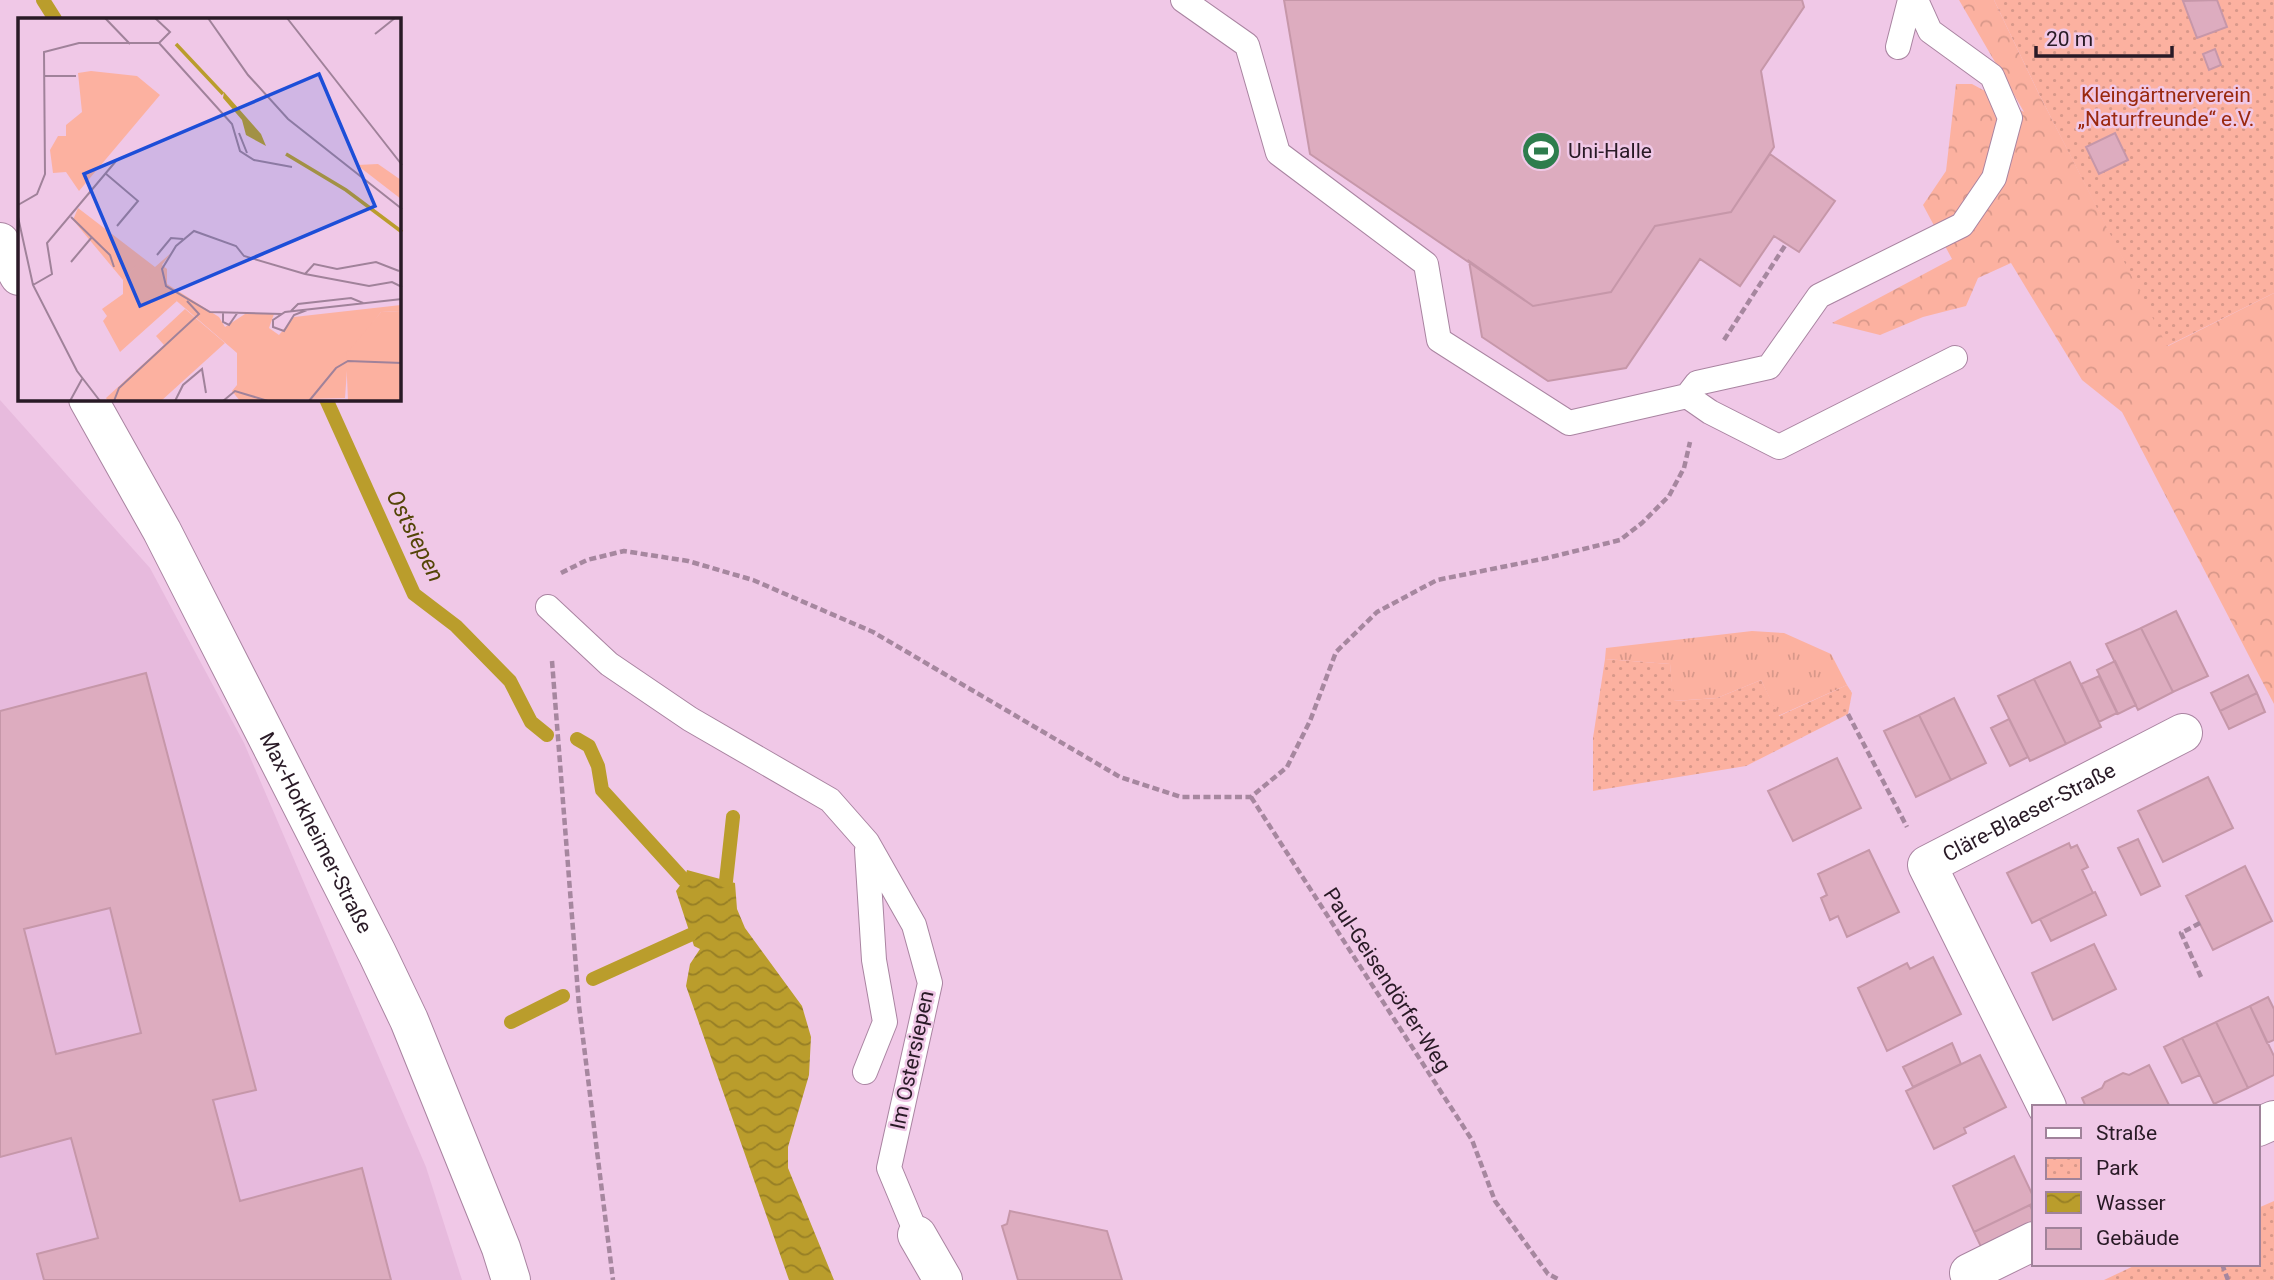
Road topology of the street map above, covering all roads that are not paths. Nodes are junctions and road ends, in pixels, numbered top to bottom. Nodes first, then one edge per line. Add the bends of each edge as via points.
1 (1183, 0) edge
2 (1910, 0) edge
3 (1916, 0) edge
4 (1898, 47) dead end
5 (0, 242) edge
6 (18, 274) edge
7 (1955, 358) dead end
8 (1687, 396) junction
9 (89, 401) edge
10 (548, 607) dead end
11 (2183, 733) dead end
12 (867, 842) junction
13 (865, 1072) dead end
14 (2046, 1105) edge
15 (916, 1234) joint
16 (2032, 1242) edge
17 (1969, 1273) dead end
18 (511, 1280) edge
19 (943, 1280) edge

1 - 8 lane via 1247,45 1278,153 1426,264 1439,340 1569,423
2 - 4 lane
3 - 8 lane via 1930,31 1992,76 2010,118 1994,178 1962,225 1819,296 1769,367 1697,383
5 - 6 street
7 - 8 lane via 1779,447
9 - 18 street, Max-Horkheimer-Straße via 162,531 398,998
10 - 12 lane, Im Ostersiepen via 609,664 690,719 830,800
11 - 14 street, Cläre-Blaeser-Straße via 1927,865
12 - 13 lane, Im Ostersiepen via 874,960 885,1022
12 - 15 lane, Im Ostersiepen via 914,925 930,984 889,1168
15 - 19 street, Im Ostersiepen
16 - 17 street

